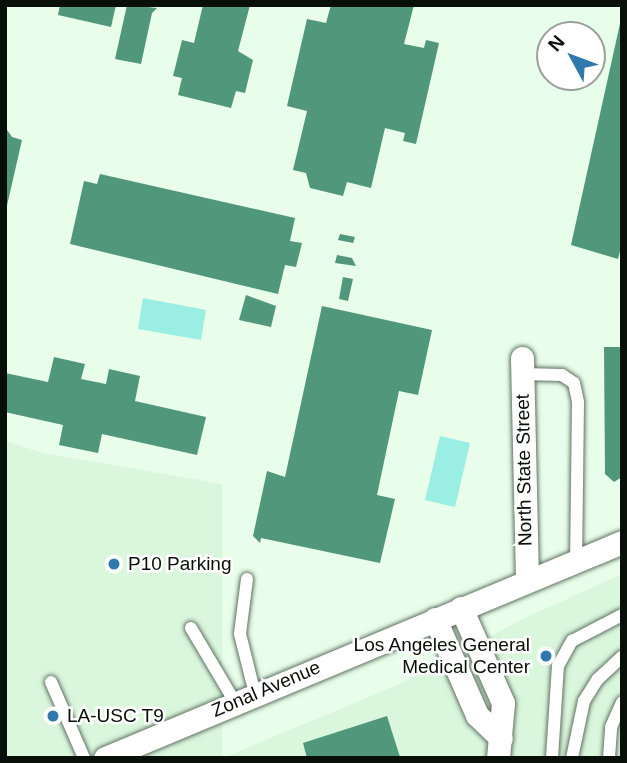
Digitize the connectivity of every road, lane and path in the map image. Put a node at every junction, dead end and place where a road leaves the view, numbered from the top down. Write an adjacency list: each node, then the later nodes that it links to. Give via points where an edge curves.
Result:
1 (522, 366): 3 (lane, via 562,375 574,383); 5 (street, North State Street)
2 (622, 542): 3 (street, Zonal Avenue)
3 (576, 561): 5 (street, Zonal Avenue)
4 (247, 579): 12 (lane, via 240,634)
5 (527, 581): 6 (street, Zonal Avenue)
6 (461, 608): 8 (street, Zonal Avenue); 14 (street, via 503,703)
7 (622, 615): 17 (lane, via 572,641 558,666)
8 (435, 619): 12 (street, Zonal Avenue); 14 (street, via 477,715)
9 (191, 628): 12 (lane)
10 (622, 657): 18 (lane, via 598,679 584,701)
11 (51, 682): 15 (lane)
12 (245, 698): 16 (street, Zonal Avenue)
13 (622, 702): 19 (lane, via 611,727)
14 (500, 748)
15 (84, 758)
16 (105, 758)
17 (552, 758)
18 (572, 758)
19 (609, 758)

